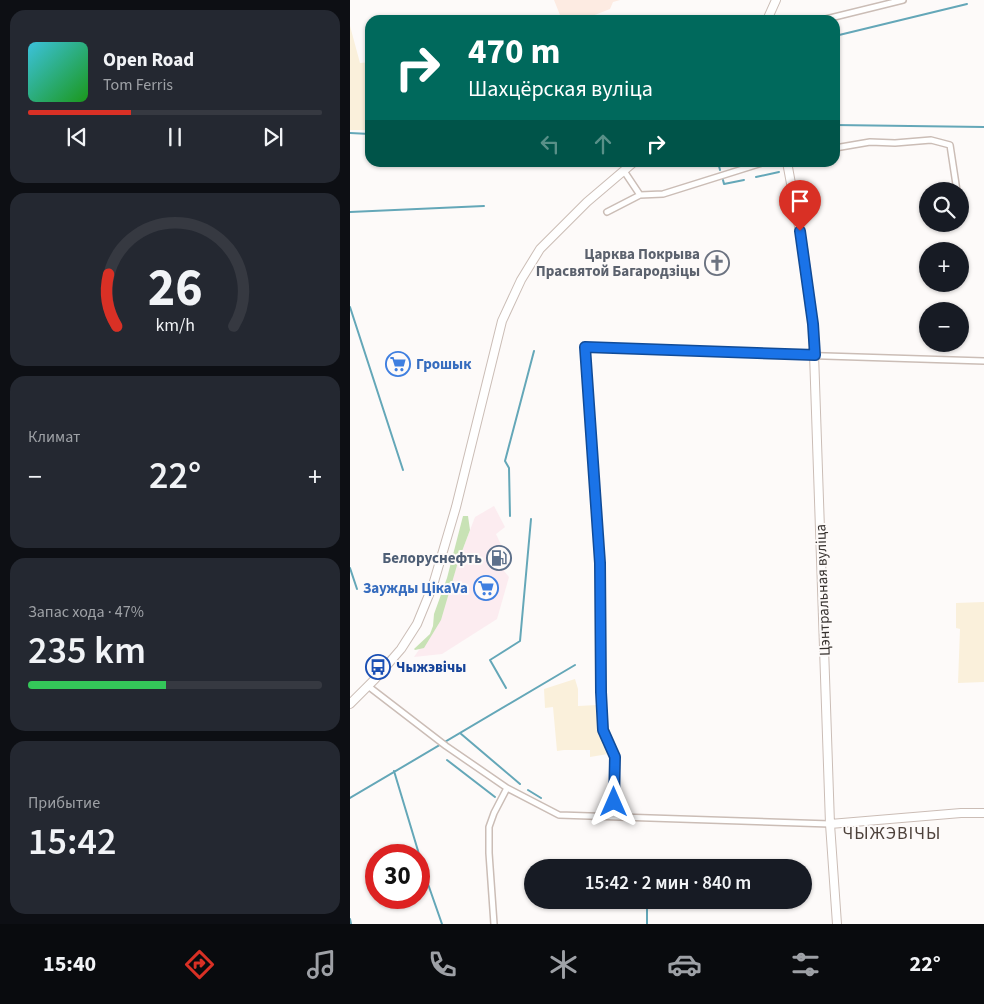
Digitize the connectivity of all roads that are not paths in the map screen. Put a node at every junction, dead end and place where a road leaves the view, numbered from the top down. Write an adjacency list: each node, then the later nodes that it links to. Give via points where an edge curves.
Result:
1 (776, 0): 3 (street)
2 (903, 0): 4 (street)
3 (769, 15)
4 (840, 16)
5 (840, 147): 10 (street, via 870,142 931,140 950,145)
6 (628, 167): 9 (street)
7 (749, 167): 11 (street, via 663,194)
8 (787, 167): 13 (street, Цэнтральная вуліца, via 803,248)
9 (624, 171): 11 (street); 15 (street, via 540,249 521,280 502,321 456,508 433,585 417,624 401,649)
10 (956, 182)
11 (640, 195): 12 (street)
12 (607, 212)
13 (815, 355): 14 (street); 19 (street, via 585,347 600,563 603,730 615,757); 20 (street, Цэнтральная вуліца)
14 (984, 361)
15 (368, 686): 16 (street); 17 (street)
16 (350, 704)
17 (507, 788): 19 (street, via 559,816); 21 (street, via 489,827)
18 (984, 813): 20 (street)
19 (614, 817): 20 (street)
20 (830, 824): 22 (street, Цэнтральная вуліца)
21 (494, 924)
22 (837, 924)

